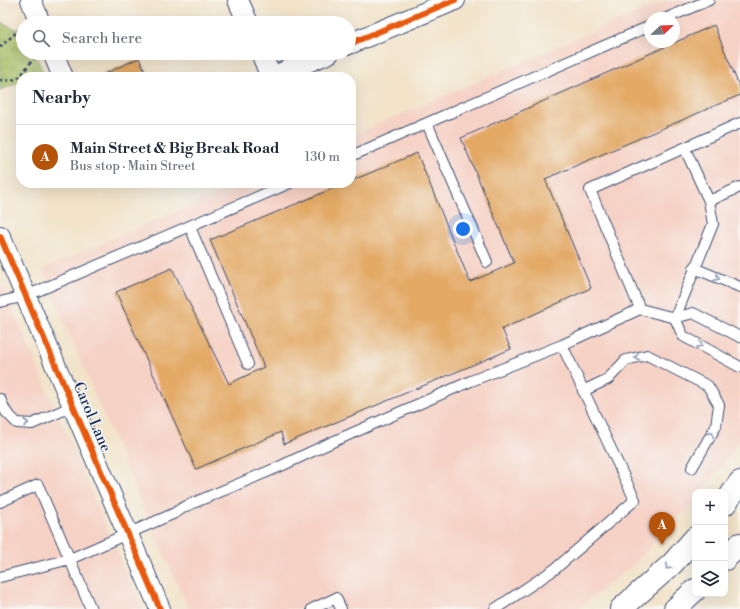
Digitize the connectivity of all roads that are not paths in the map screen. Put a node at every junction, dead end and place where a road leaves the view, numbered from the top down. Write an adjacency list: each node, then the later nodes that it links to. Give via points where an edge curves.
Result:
1 (31, 0): 6 (street)
2 (238, 0): 7 (street)
3 (455, 0): 9 (street)
4 (709, 0): 5 (lane)
5 (680, 13)
6 (37, 16)
7 (245, 16)
8 (644, 29): 16 (lane)
9 (356, 41)
10 (49, 60): 13 (street)
11 (264, 60): 14 (street)
12 (312, 60): 15 (street)
13 (59, 72)
14 (269, 72)
15 (283, 72)
16 (427, 123): 19 (lane); 25 (lane)
17 (740, 123): 18 (lane)
18 (685, 149): 22 (lane); 31 (lane, via 590,190)
19 (356, 154)
20 (740, 187): 22 (lane)
21 (279, 188): 23 (lane)
22 (709, 201): 27 (lane, via 713,224)
23 (190, 227): 29 (lane); 35 (lane)
24 (0, 236): 26 (street, Carol Lane)
25 (487, 262)
26 (6, 267): 29 (street, Carol Lane)
27 (694, 268): 28 (lane, one-way to 28); 32 (lane)
28 (740, 288)
29 (26, 296): 30 (lane); 39 (street, Carol Lane)
30 (0, 302)
31 (640, 309): 32 (lane); 34 (lane)
32 (675, 318): 33 (lane, via 694,313); 36 (lane, one-way to 36, via 683,336)
33 (740, 337)
34 (562, 345): 37 (lane); 44 (lane, via 471,381)
35 (248, 364)
36 (740, 367)
37 (583, 391): 40 (lane, one-way to 37, via 716,426 718,406 708,386 647,355 626,360 608,379); 55 (lane, via 635,500 555,569)
38 (0, 399): 39 (lane, one-way to 39, via 6,412 17,423 32,424)
39 (73, 406): 44 (street, Carol Lane)
40 (692, 468)
41 (740, 482): 42 (main road)
42 (728, 500)
43 (0, 502): 48 (lane, via 38,485)
44 (127, 534): 48 (lane); 52 (street, Carol Lane)
45 (692, 541): 56 (main road, one-way to 56, via 672,564)
46 (740, 544): 47 (main road)
47 (728, 556)
48 (70, 559): 49 (lane); 51 (lane)
49 (0, 577)
50 (692, 593): 57 (main road)
51 (91, 609)
52 (160, 609)
53 (312, 609): 54 (lane, via 336,598)
54 (341, 609)
55 (495, 609)
56 (622, 609)
57 (675, 609)

